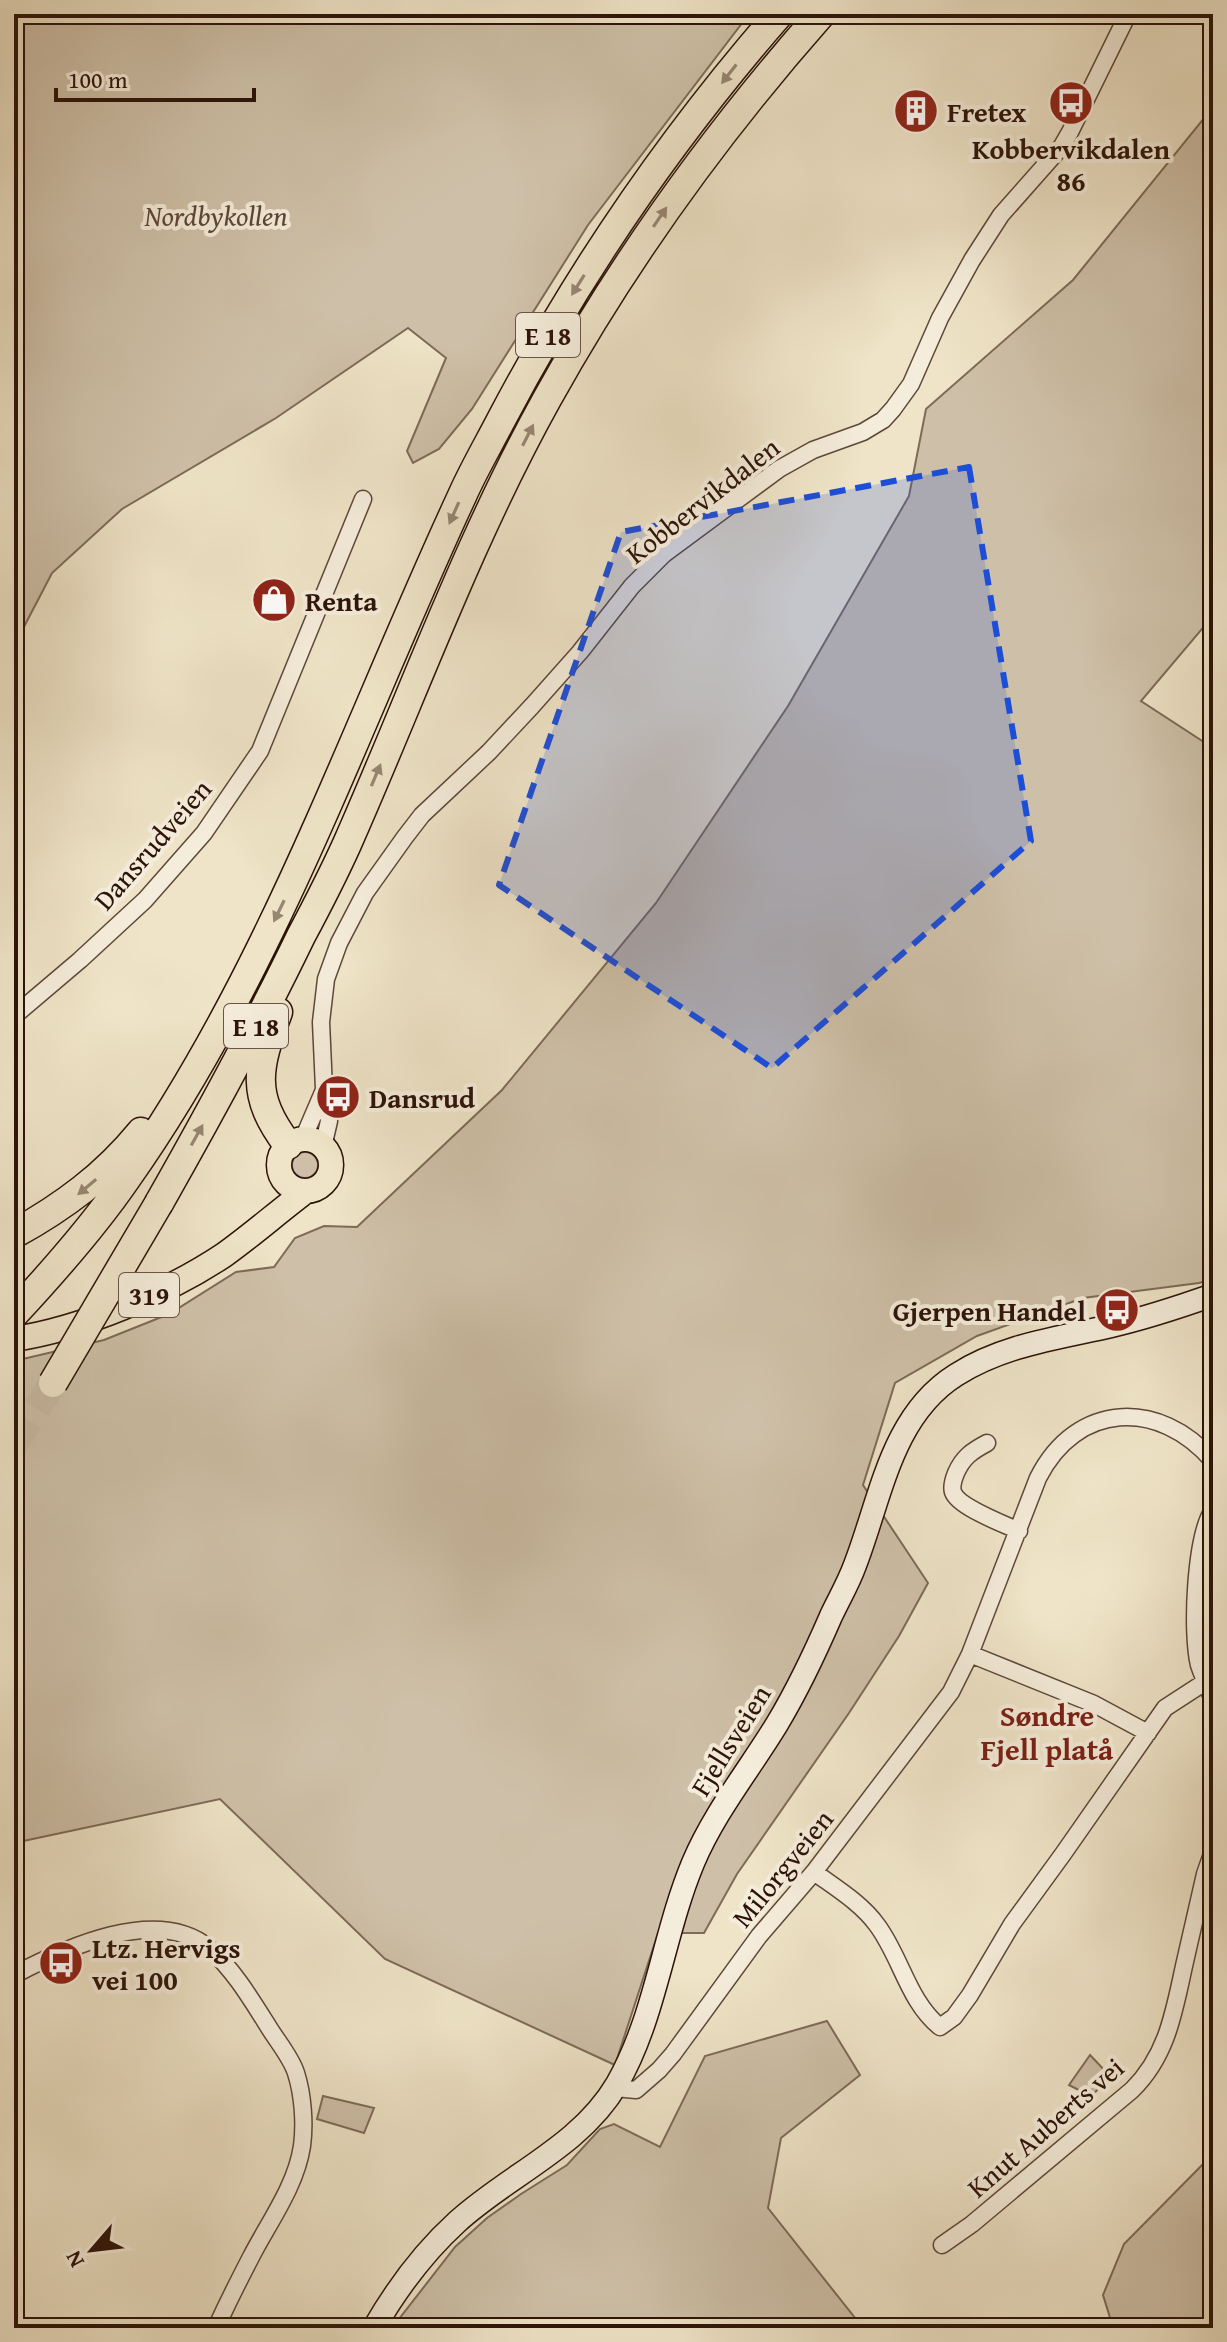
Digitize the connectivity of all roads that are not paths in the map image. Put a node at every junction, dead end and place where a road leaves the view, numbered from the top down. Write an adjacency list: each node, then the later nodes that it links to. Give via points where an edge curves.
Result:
1 (779, 14): 6 (highway, E 18, one-way to 6, via 640,190 518,388 463,493 313,840)
2 (821, 14): 5 (highway, E 18, one-way to 2, via 492,506 585,332 666,208 759,85)
3 (1128, 14): 8 (street, Kobbervikdalen, via 1062,146 1001,215 972,260 911,384 893,409 863,432 779,469 664,554 522,717 405,837 365,893 326,979 321,1022 329,1121)
4 (363, 499): 7 (street, Dansrudveien, via 260,751 204,833 145,900)
5 (346, 846): 8 (highway, E 18, via 263,1061 261,1092 269,1118); 16 (highway, E 18, one-way to 5, bridge, via 263,1013)
6 (238, 994): 12 (highway, E 18, one-way to 12, via 126,1150 74,1198); 14 (highway, E 18, via 125,1181)
7 (14, 1016)
8 (305, 1144): 9 (main road, 319, via 282,1152); 10 (main road, 319, via 330,1161 329,1175)
9 (283, 1178): 10 (main road, via 292,1188); 11 (main road, 319)
10 (306, 1191): 11 (main road, 319)
11 (267, 1219): 15 (main road, 319, via 222,1256 160,1290 81,1321)
12 (14, 1234)
13 (1213, 1295): 28 (main road, Fjellsveien, via 983,1360 934,1392 911,1421 816,1651 693,1863 638,2042)
14 (14, 1314)
15 (14, 1339)
16 (53, 1383)
17 (987, 1443): 20 (street, via 961,1460 953,1492 987,1517)
18 (1213, 1461): 20 (street, Milorgveien, via 1188,1436 1162,1423 1123,1417 1092,1425 1060,1445 1045,1465)
19 (1213, 1510): 22 (street, via 1199,1563 1197,1647)
20 (1019, 1531): 21 (street, Milorgveien)
21 (970, 1654): 24 (street, via 1094,1704); 26 (street, Milorgveien, via 951,1692)
22 (1205, 1682): 23 (street); 24 (street, via 1165,1708)
23 (1213, 1700)
24 (1148, 1733): 26 (street, via 1012,1924 970,1995 940,2027 929,2018 879,1927 862,1907)
25 (1213, 1851): 29 (street, Knut Auberts vei, via 1170,2031 1150,2070)
26 (814, 1872): 28 (street, Milorgveien, via 659,2070 636,2090)
27 (14, 1975): 30 (street, via 123,1932 172,1931 201,1942 218,1957 296,2072 301,2147 288,2190)
28 (615, 2088): 31 (main road, Fjellsveien, via 567,2140 457,2222 406,2280)
29 (942, 2245)
30 (216, 2328)
31 (374, 2328)

